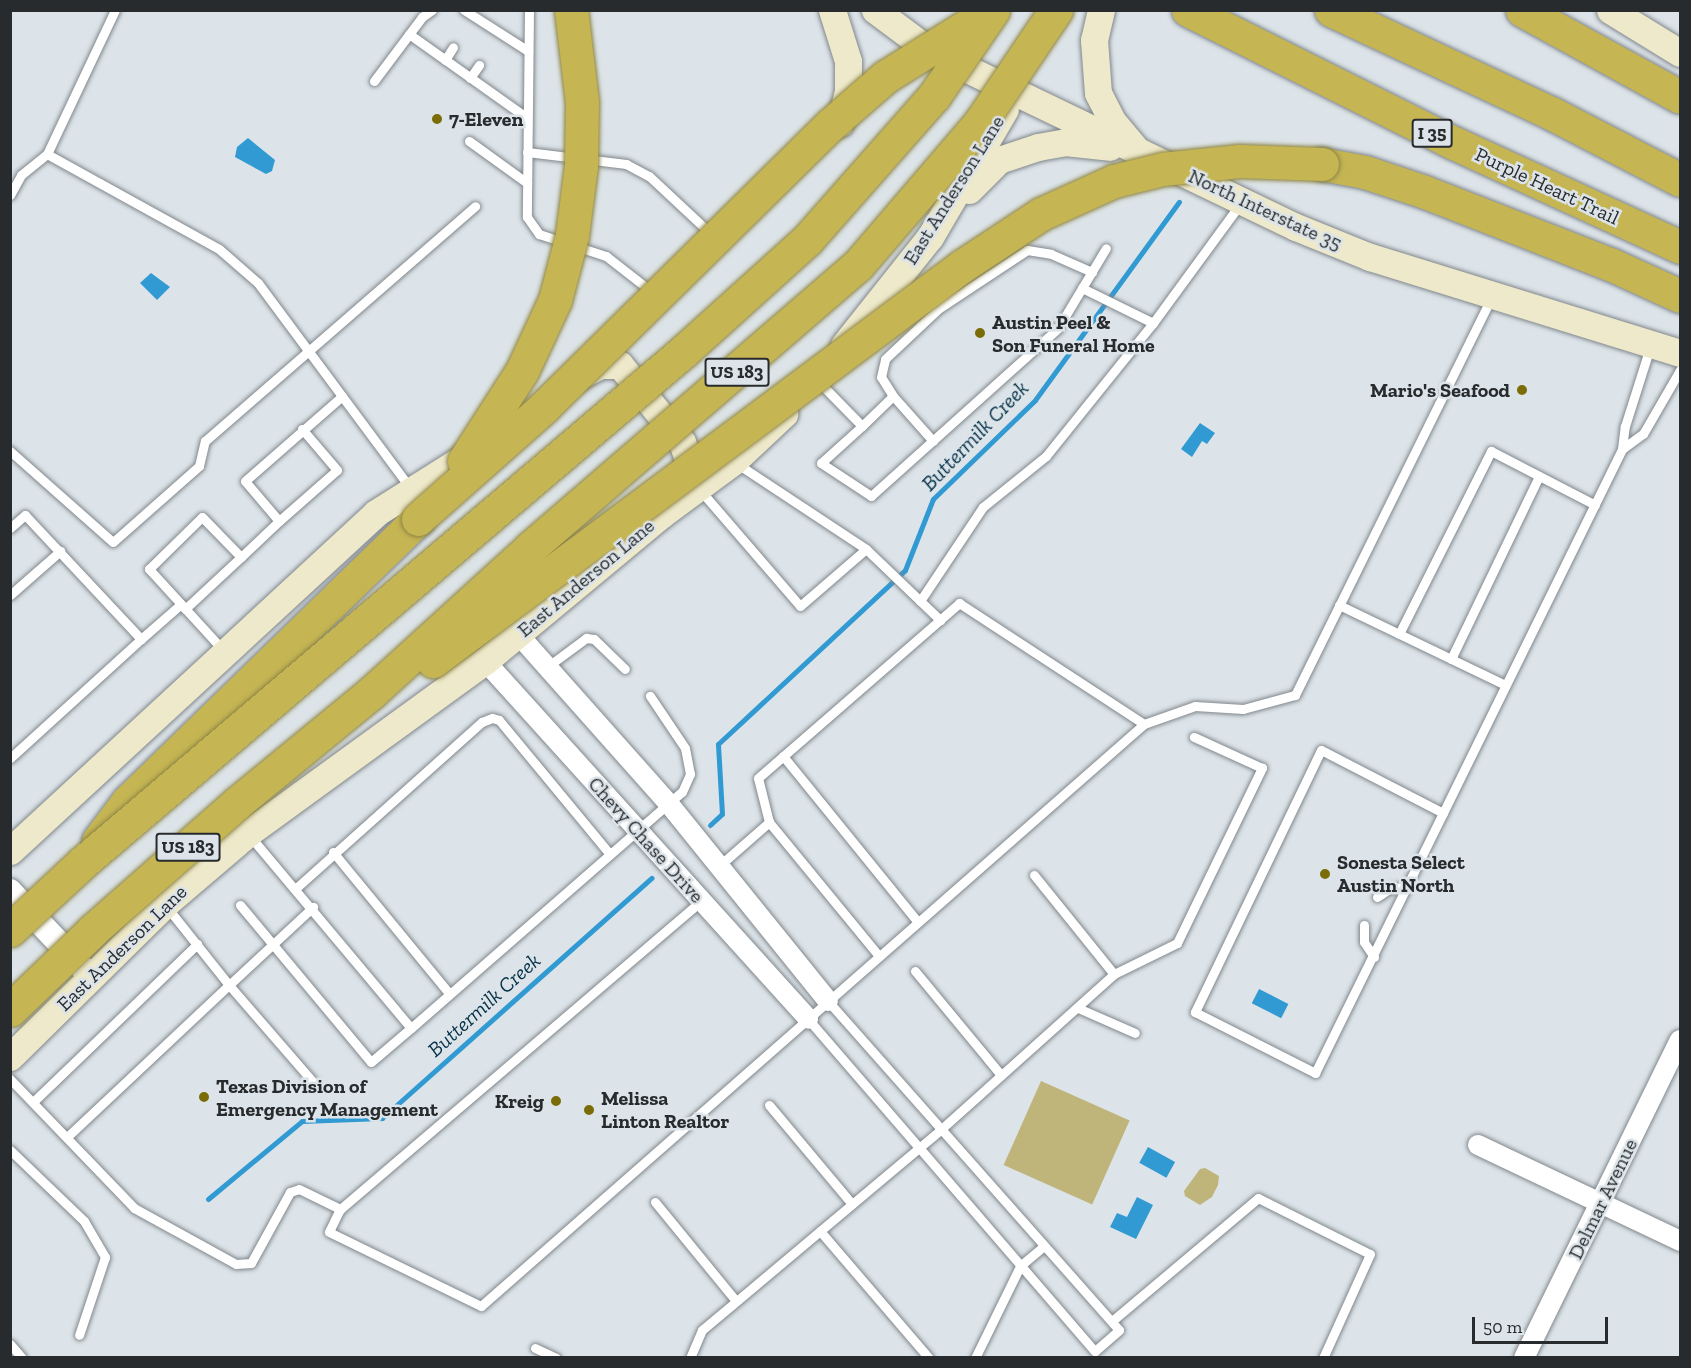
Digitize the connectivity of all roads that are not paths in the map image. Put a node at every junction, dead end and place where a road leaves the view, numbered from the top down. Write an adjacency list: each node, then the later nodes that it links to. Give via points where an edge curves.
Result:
1 (115, 10): 33 (lane)
2 (432, 10): 17 (lane)
3 (464, 10): 19 (lane, via 498,37)
4 (529, 10): 19 (lane)
5 (571, 10): 67 (highway, bridge, via 582,102 581,166 572,235 555,300 522,371 478,444)
6 (832, 10): 29 (main road, via 848,71 844,109)
7 (875, 10): 20 (main road, North Interstate 35)
8 (962, 10): 20 (main road)
9 (993, 10): 67 (highway, bridge, via 885,76 830,125 544,407); 103 (highway, US 183, bridge, via 934,96 807,240 684,351)
10 (1056, 10): 89 (highway, US 183, bridge, via 979,124 858,265 530,548)
11 (1064, 10): 26 (main road, East Anderson Lane)
12 (1101, 10): 32 (main road, via 1094,40 1098,93 1113,122)
13 (1188, 10): 42 (highway, Purple Heart Trail / I 35, via 1454,143)
14 (1331, 10): 36 (highway, via 1551,113)
15 (1522, 10): 27 (highway)
16 (1610, 10): 21 (main road)
17 (409, 34): 22 (lane); 25 (lane)
18 (453, 47): 22 (lane)
19 (528, 51): 28 (lane)
20 (930, 51): 26 (main road, North Interstate 35); 29 (main road)
21 (1680, 53)
22 (445, 60): 24 (lane)
23 (479, 65): 24 (lane)
24 (470, 78): 28 (lane)
25 (374, 81)
26 (1015, 94): 32 (main road, North Interstate 35); 41 (main road, East Anderson Lane)
27 (1680, 97)
28 (527, 118): 31 (lane)
29 (834, 138): 43 (main road)
30 (469, 141): 37 (lane)
31 (527, 152): 37 (lane); 43 (lane, via 626,165 649,176)
32 (1139, 152): 39 (main road, North Interstate 35); 41 (main road, via 1065,142 999,160)
33 (47, 154): 35 (lane); 52 (lane, via 219,249 258,283)
34 (10, 170): 35 (lane)
35 (21, 175): 38 (lane)
36 (1680, 180)
37 (527, 183): 49 (lane, via 527,217 539,234 606,256 632,273)
38 (10, 195)
39 (1244, 200): 47 (main road, North Interstate 35, via 1296,227 1370,257); 50 (lane)
40 (475, 206): 52 (lane)
41 (930, 237): 55 (main road, East Anderson Lane)
42 (1680, 247)
43 (726, 248): 49 (main road)
44 (1106, 248): 45 (lane)
45 (1092, 272): 46 (lane); 58 (lane, via 1051,254 1027,250 997,267 938,309 885,359 881,377)
46 (1082, 288): 50 (lane); 61 (lane, via 1058,328)
47 (1492, 295): 51 (main road, North Interstate 35); 77 (lane)
48 (1680, 296): 89 (highway, bridge, via 1610,264 1365,172 1322,164 1249,161 1162,169 1097,187 1041,214 962,266 434,660)
49 (665, 304): 56 (main road, via 626,340)
50 (1153, 323): 76 (lane, via 1046,456 983,507)
51 (1650, 347): 53 (main road, North Interstate 35); 62 (lane)
52 (309, 351): 57 (lane); 63 (lane, via 205,441 199,466 112,542)
53 (1680, 353)
54 (1680, 370): 62 (lane, via 1643,434)
55 (817, 380): 59 (lane); 64 (main road, East Anderson Lane)
56 (566, 382): 67 (main road); 69 (main road, via 601,365 620,365 682,442 689,462 682,485)
57 (342, 396): 60 (lane); 67 (lane)
58 (893, 396): 59 (lane); 61 (lane)
59 (862, 426): 61 (lane, via 822,464 871,496)
60 (302, 429): 70 (lane, via 245,481); 70 (lane, via 337,470)
61 (933, 441)
62 (1622, 448): 68 (lane)
63 (10, 451)
64 (734, 461): 66 (main road, East Anderson Lane); 72 (lane)
65 (1539, 476): 68 (lane); 81 (lane, via 1491,452); 84 (lane)
66 (698, 488): 69 (main road, East Anderson Lane); 72 (lane, via 800,606)
67 (415, 505): 83 (main road, via 376,513); 103 (highway, bridge, via 128,801)
68 (1595, 505): 88 (lane)
69 (661, 516): 80 (main road, East Anderson Lane)
70 (279, 521): 74 (lane)
71 (10, 528): 73 (lane, via 25,515)
72 (866, 549): 76 (lane)
73 (60, 551): 75 (lane); 82 (lane)
74 (241, 558): 78 (lane); 78 (lane, via 202,518 149,569)
75 (10, 595)
76 (920, 601): 79 (lane)
77 (1339, 605): 81 (lane); 91 (lane, via 1295,695 1243,709 1195,706)
78 (183, 607): 82 (lane); 83 (lane)
79 (940, 620): 91 (lane, via 959,603); 93 (lane)
80 (518, 634): 85 (main road, East Anderson Lane); 86 (street, Chevy Chase Drive)
81 (1399, 634): 84 (lane)
82 (141, 639): 94 (lane)
83 (225, 652): 100 (main road)
84 (1451, 659): 88 (lane)
85 (485, 661): 98 (street, Chevy Chase Drive); 99 (main road, East Anderson Lane)
86 (547, 667): 87 (lane, via 586,638 594,639); 95 (street, Chevy Chase Drive)
87 (625, 669)
88 (1505, 685): 96 (lane)
89 (372, 692): 128 (highway, US 183, bridge, via 219,819 93,930)
90 (650, 696): 95 (lane, via 685,748 690,774 682,792)
91 (1144, 724): 114 (lane)
92 (1194, 737): 122 (lane, via 1262,768 1177,943)
93 (783, 756): 97 (lane, via 758,778); 114 (lane)
94 (10, 758)
95 (669, 804): 98 (lane); 104 (street, Chevy Chase Drive)
96 (1443, 813): 106 (lane); 120 (lane, via 1321,750 1195,1012 1315,1073)
97 (769, 822): 104 (lane); 119 (lane)
98 (637, 829): 102 (lane); 110 (street, Chevy Chase Drive)
99 (248, 833): 107 (lane); 111 (main road, East Anderson Lane)
100 (10, 851)
101 (333, 852): 102 (lane, via 482,722 492,718 499,720); 107 (lane); 125 (lane)
102 (609, 854): 125 (lane)
103 (82, 864): 116 (highway, US 183, bridge)
104 (718, 866): 126 (street, Chevy Chase Drive)
105 (1034, 874): 122 (lane)
106 (1408, 886): 109 (lane, via 1389,889); 120 (lane)
107 (295, 889): 113 (lane)
108 (10, 891): 123 (street)
109 (1377, 897)
110 (701, 902): 129 (street, Chevy Chase Drive); 147 (lane)
111 (165, 904): 117 (lane); 123 (main road, East Anderson Lane)
112 (240, 905): 118 (lane)
113 (312, 907): 118 (lane); 130 (lane)
114 (918, 922): 119 (lane)
115 (1364, 925): 120 (lane, via 1364,942)
116 (10, 930)
117 (197, 944): 124 (lane); 137 (lane)
118 (272, 945): 124 (lane); 130 (lane, via 371,1062)
119 (879, 956): 126 (lane)
120 (1374, 957)
121 (915, 971): 134 (lane)
122 (1114, 974): 127 (lane)
123 (91, 977): 133 (main road, East Anderson Lane)
124 (229, 985): 136 (lane); 140 (lane)
125 (449, 993): 130 (lane)
126 (828, 1001): 129 (lane); 139 (lane)
127 (1077, 1008): 131 (lane); 134 (lane)
128 (10, 1010)
129 (808, 1018): 142 (lane); 147 (lane, via 481,1305 329,1232)
130 (411, 1028)
131 (1135, 1033)
132 (1680, 1040): 145 (street, Delmar Avenue)
133 (10, 1057)
134 (1001, 1075): 139 (lane)
135 (10, 1079): 137 (lane)
136 (313, 1082)
137 (33, 1102): 140 (lane)
138 (769, 1105): 146 (lane)
139 (939, 1131): 142 (lane); 150 (lane)
140 (67, 1137): 147 (lane, via 134,1208 236,1264 251,1263 290,1192 299,1190)
141 (1478, 1145): 145 (street)
142 (917, 1149): 146 (lane); 151 (lane)
143 (10, 1150): 154 (lane, via 84,1221 105,1257)
144 (656, 1202): 152 (lane)
145 (1601, 1203): 149 (street); 163 (street, Delmar Avenue)
146 (852, 1204): 148 (lane)
147 (340, 1209)
148 (820, 1231): 152 (lane); 160 (lane)
149 (1680, 1240)
150 (1044, 1246): 151 (lane); 153 (lane)
151 (1020, 1266): 153 (lane, via 1095,1351 1119,1330); 161 (lane)
152 (736, 1301): 159 (lane, via 702,1330)
153 (1112, 1321): 162 (lane, via 1258,1198 1370,1254)
154 (79, 1335)
155 (10, 1344): 157 (lane)
156 (535, 1348): 158 (lane)
157 (22, 1358)
158 (556, 1358)
159 (690, 1358)
160 (929, 1358)
161 (975, 1358)
162 (1323, 1358)
163 (1524, 1358)

